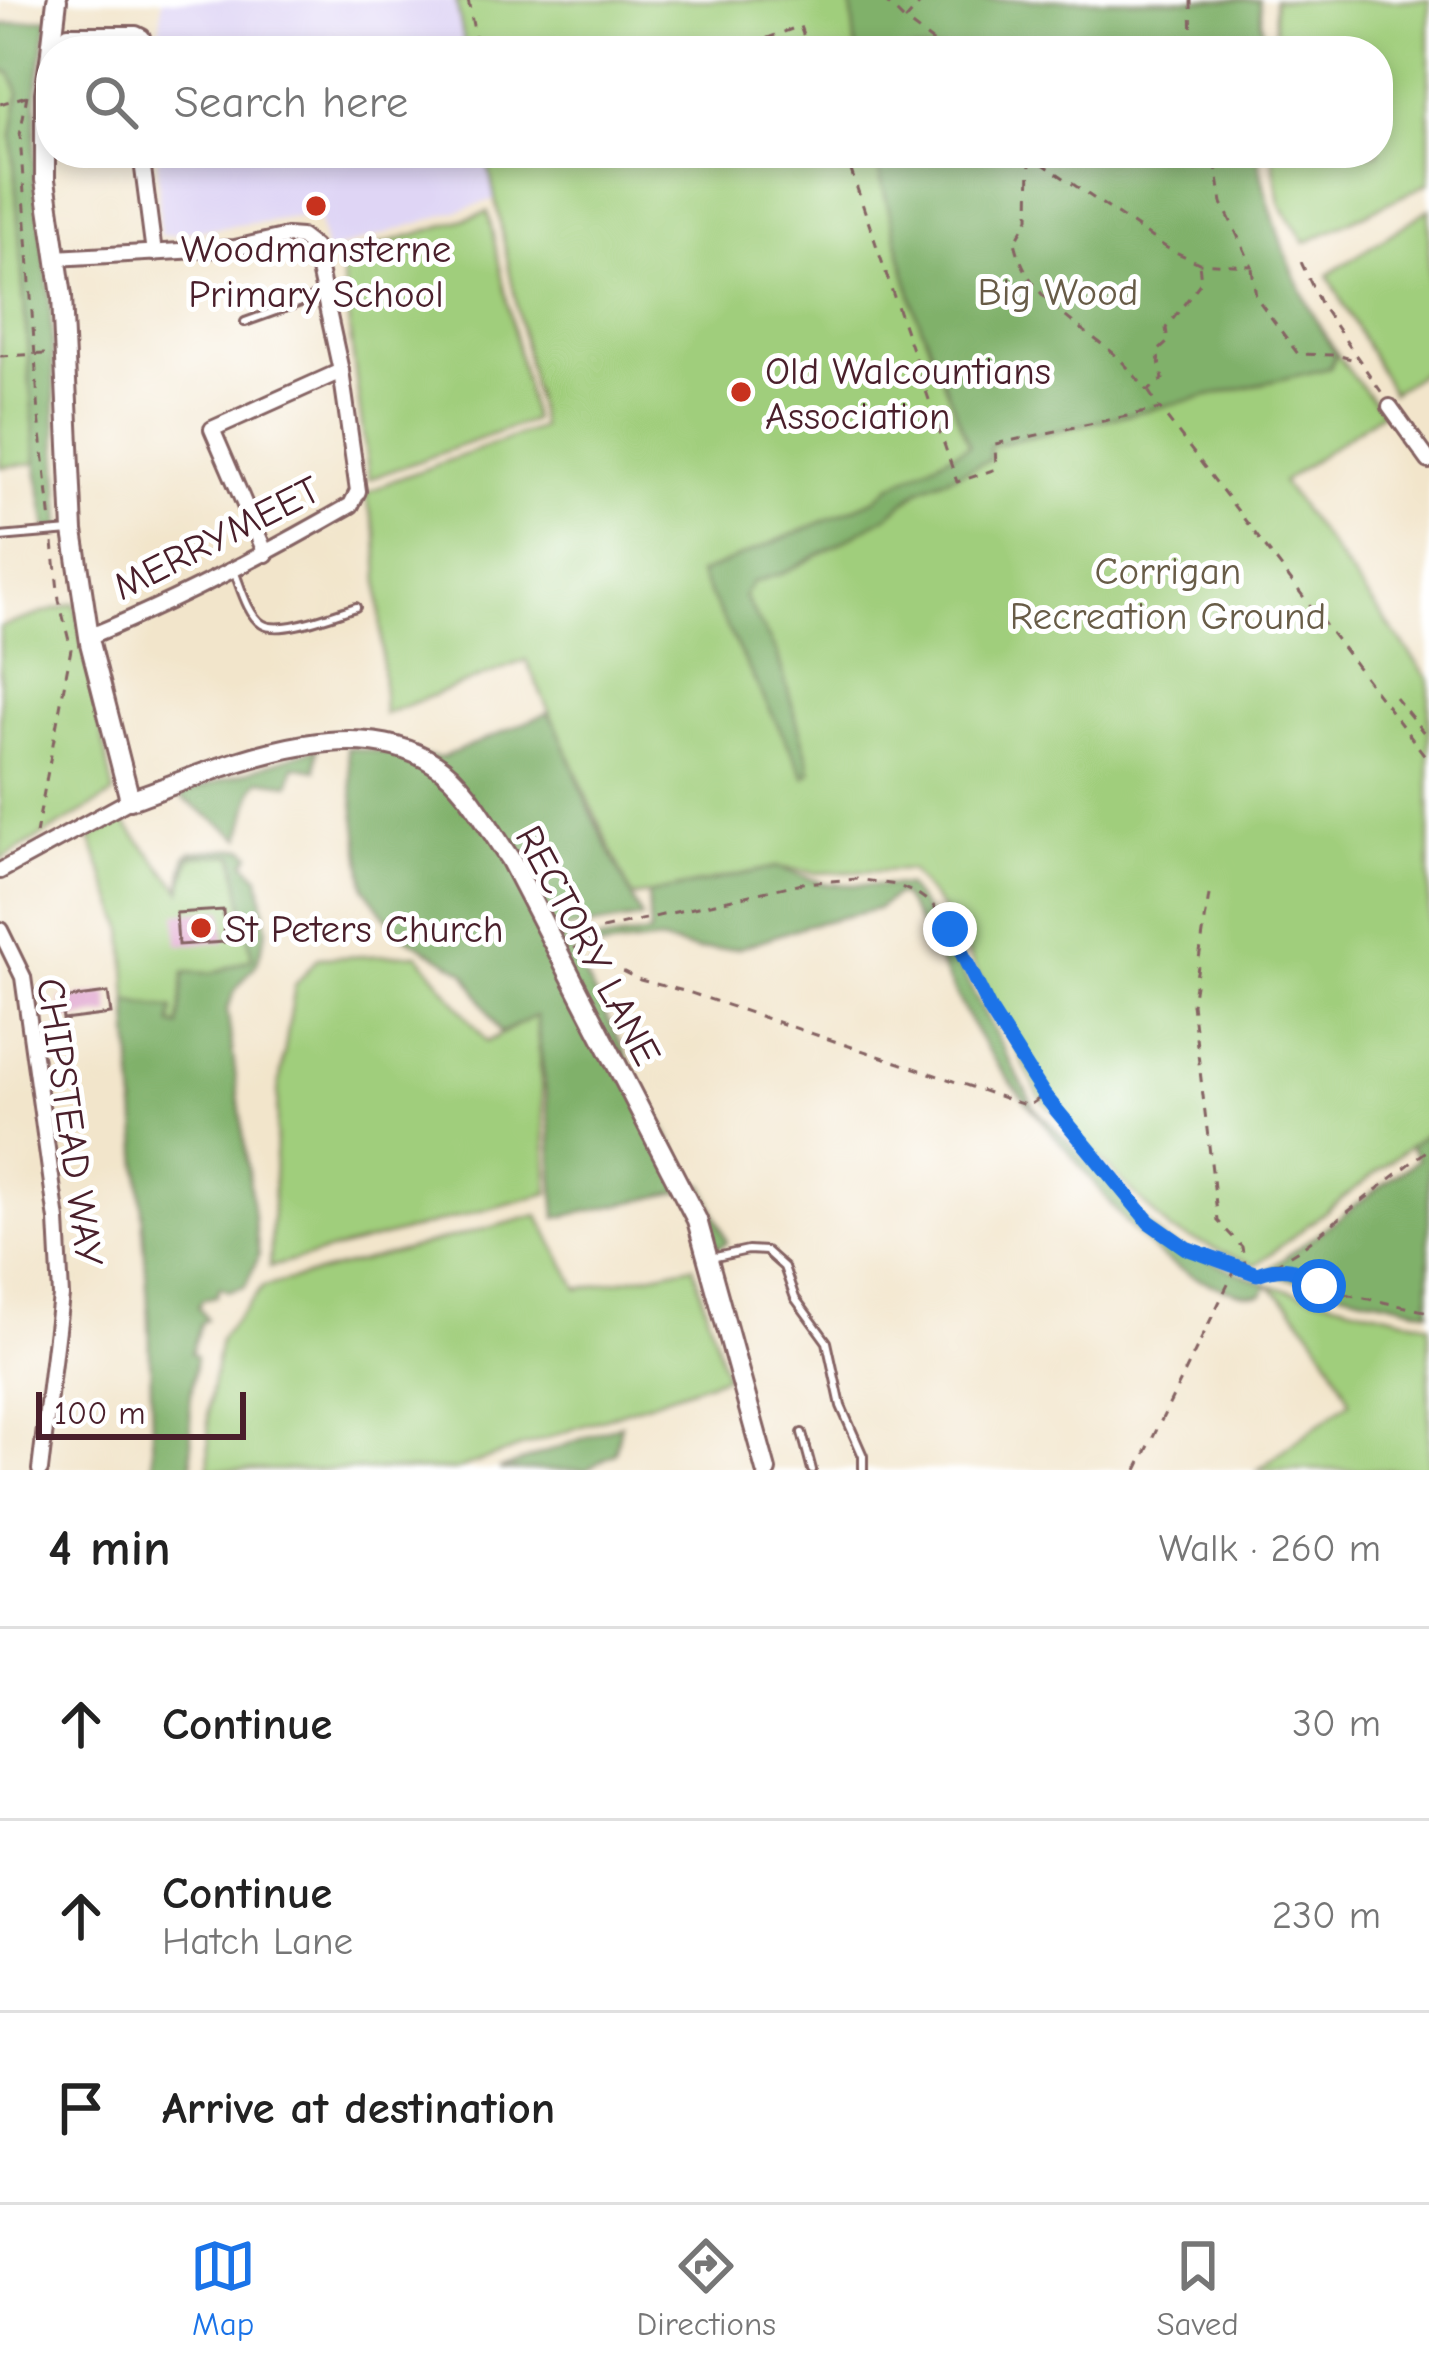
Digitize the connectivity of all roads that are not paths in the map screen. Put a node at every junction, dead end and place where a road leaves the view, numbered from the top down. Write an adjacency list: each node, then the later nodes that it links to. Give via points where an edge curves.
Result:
1 (57, 0): 3 (main road)
2 (68, 34): 4 (street)
3 (53, 36)
4 (140, 36)
5 (46, 168): 8 (main road)
6 (144, 168): 7 (street)
7 (154, 253): 8 (street, MERRYMEET); 9 (street, MERRYMEET, via 301,237 314,247)
8 (56, 258): 14 (main road)
9 (326, 293): 10 (lane); 11 (street, MERRYMEET)
10 (245, 322)
11 (341, 370): 16 (street, MERRYMEET, via 356,499); 16 (street, via 208,426)
12 (1390, 406): 13 (street)
13 (1429, 461)
14 (74, 531): 15 (lane); 19 (main road)
15 (0, 537)
16 (266, 554): 17 (street, MERRYMEET)
17 (233, 570): 18 (lane, via 253,614 271,627); 19 (street, MERRYMEET)
18 (356, 607)
19 (88, 637): 20 (main road)
20 (130, 800): 21 (street); 23 (main road, RECTORY LANE, via 316,742 371,742 439,766 559,939 697,1220)
21 (0, 871)
22 (0, 931): 25 (street, CHIPSTEAD WAY, via 23,977 57,1220 61,1296)
23 (707, 1259): 26 (main road, RECTORY LANE); 28 (lane, via 766,1251 784,1267 827,1342)
24 (802, 1433): 27 (lane)
25 (40, 1470)
26 (766, 1470)
27 (812, 1470)
28 (863, 1470)

